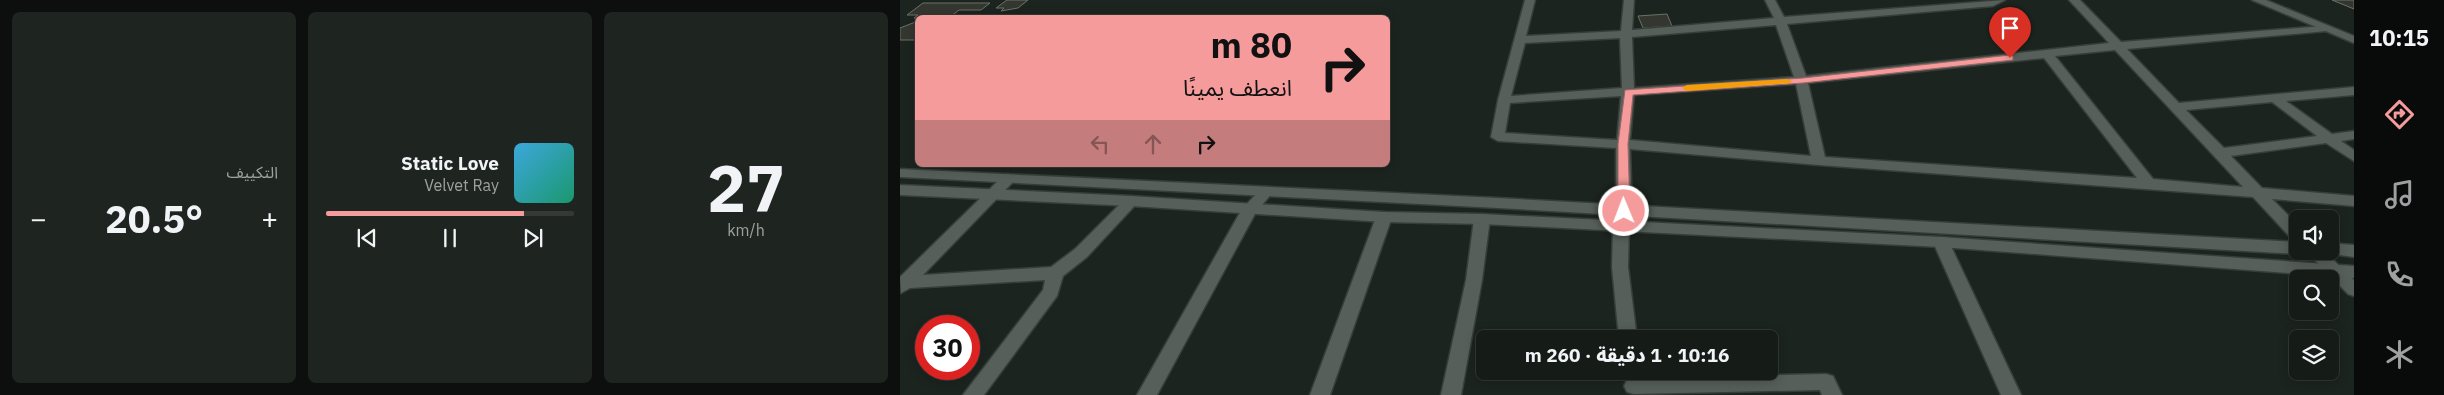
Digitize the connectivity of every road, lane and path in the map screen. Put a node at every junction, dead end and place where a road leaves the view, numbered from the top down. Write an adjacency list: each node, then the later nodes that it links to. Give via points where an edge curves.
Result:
1 (1530, 0): 10 (street)
2 (1629, 0): 9 (street)
3 (1770, 0): 7 (street)
4 (2000, 0): 7 (street)
5 (2074, 0): 12 (street)
6 (2257, 0): 8 (street)
7 (1782, 20): 9 (street); 14 (street)
8 (2323, 29): 11 (street); 12 (street)
9 (1626, 34): 10 (street); 16 (street)
10 (1520, 40): 18 (street)
11 (2354, 40)
12 (2118, 46): 13 (street); 19 (street)
13 (2047, 54): 14 (street); 28 (street)
14 (1803, 80): 16 (street); 25 (street)
15 (2354, 91): 17 (street)
16 (1628, 92): 18 (street); 22 (street)
17 (2274, 98): 19 (street); 21 (street)
18 (1504, 100): 22 (street, via 1498,137)
19 (2178, 107): 23 (street)
20 (2354, 135): 21 (street)
21 (2328, 138): 23 (street); 24 (street)
22 (1623, 144): 25 (street); 38 (street)
23 (2221, 153): 32 (street)
24 (2354, 158)
25 (1819, 161): 28 (street)
26 (900, 173): 27 (street)
27 (1008, 179): 30 (street); 31 (street)
28 (2149, 183): 32 (street)
29 (900, 190): 31 (street)
30 (1266, 192): 35 (street); 38 (street, via 1498,203)
31 (992, 194): 33 (street); 51 (street)
32 (2258, 194): 34 (street); 39 (street)
33 (1131, 200): 35 (street); 49 (street, via 1080,253)
34 (2354, 201)
35 (1250, 209): 36 (street); 56 (street)
36 (1384, 217): 37 (street); 57 (street)
37 (1482, 219): 38 (street); 58 (street, via 1474,280)
38 (1623, 219): 40 (street); 41 (street); 53 (street, via 1620,267)
39 (2289, 226)
40 (1941, 242): 45 (street); 60 (street)
41 (2289, 248)
42 (2339, 250): 43 (street)
43 (2354, 251)
44 (2324, 260): 46 (street)
45 (2322, 270)
46 (2335, 270)
47 (2339, 271): 48 (street)
48 (2354, 272)
49 (1055, 273): 51 (street); 55 (street, via 1051,292)
50 (2339, 274): 52 (street)
51 (901, 285)
52 (2354, 290)
53 (1627, 330)
54 (1633, 384): 59 (street, via 1826,382)
55 (973, 395)
56 (1147, 395)
57 (1320, 395)
58 (1451, 395)
59 (1832, 395)
60 (2011, 395)

